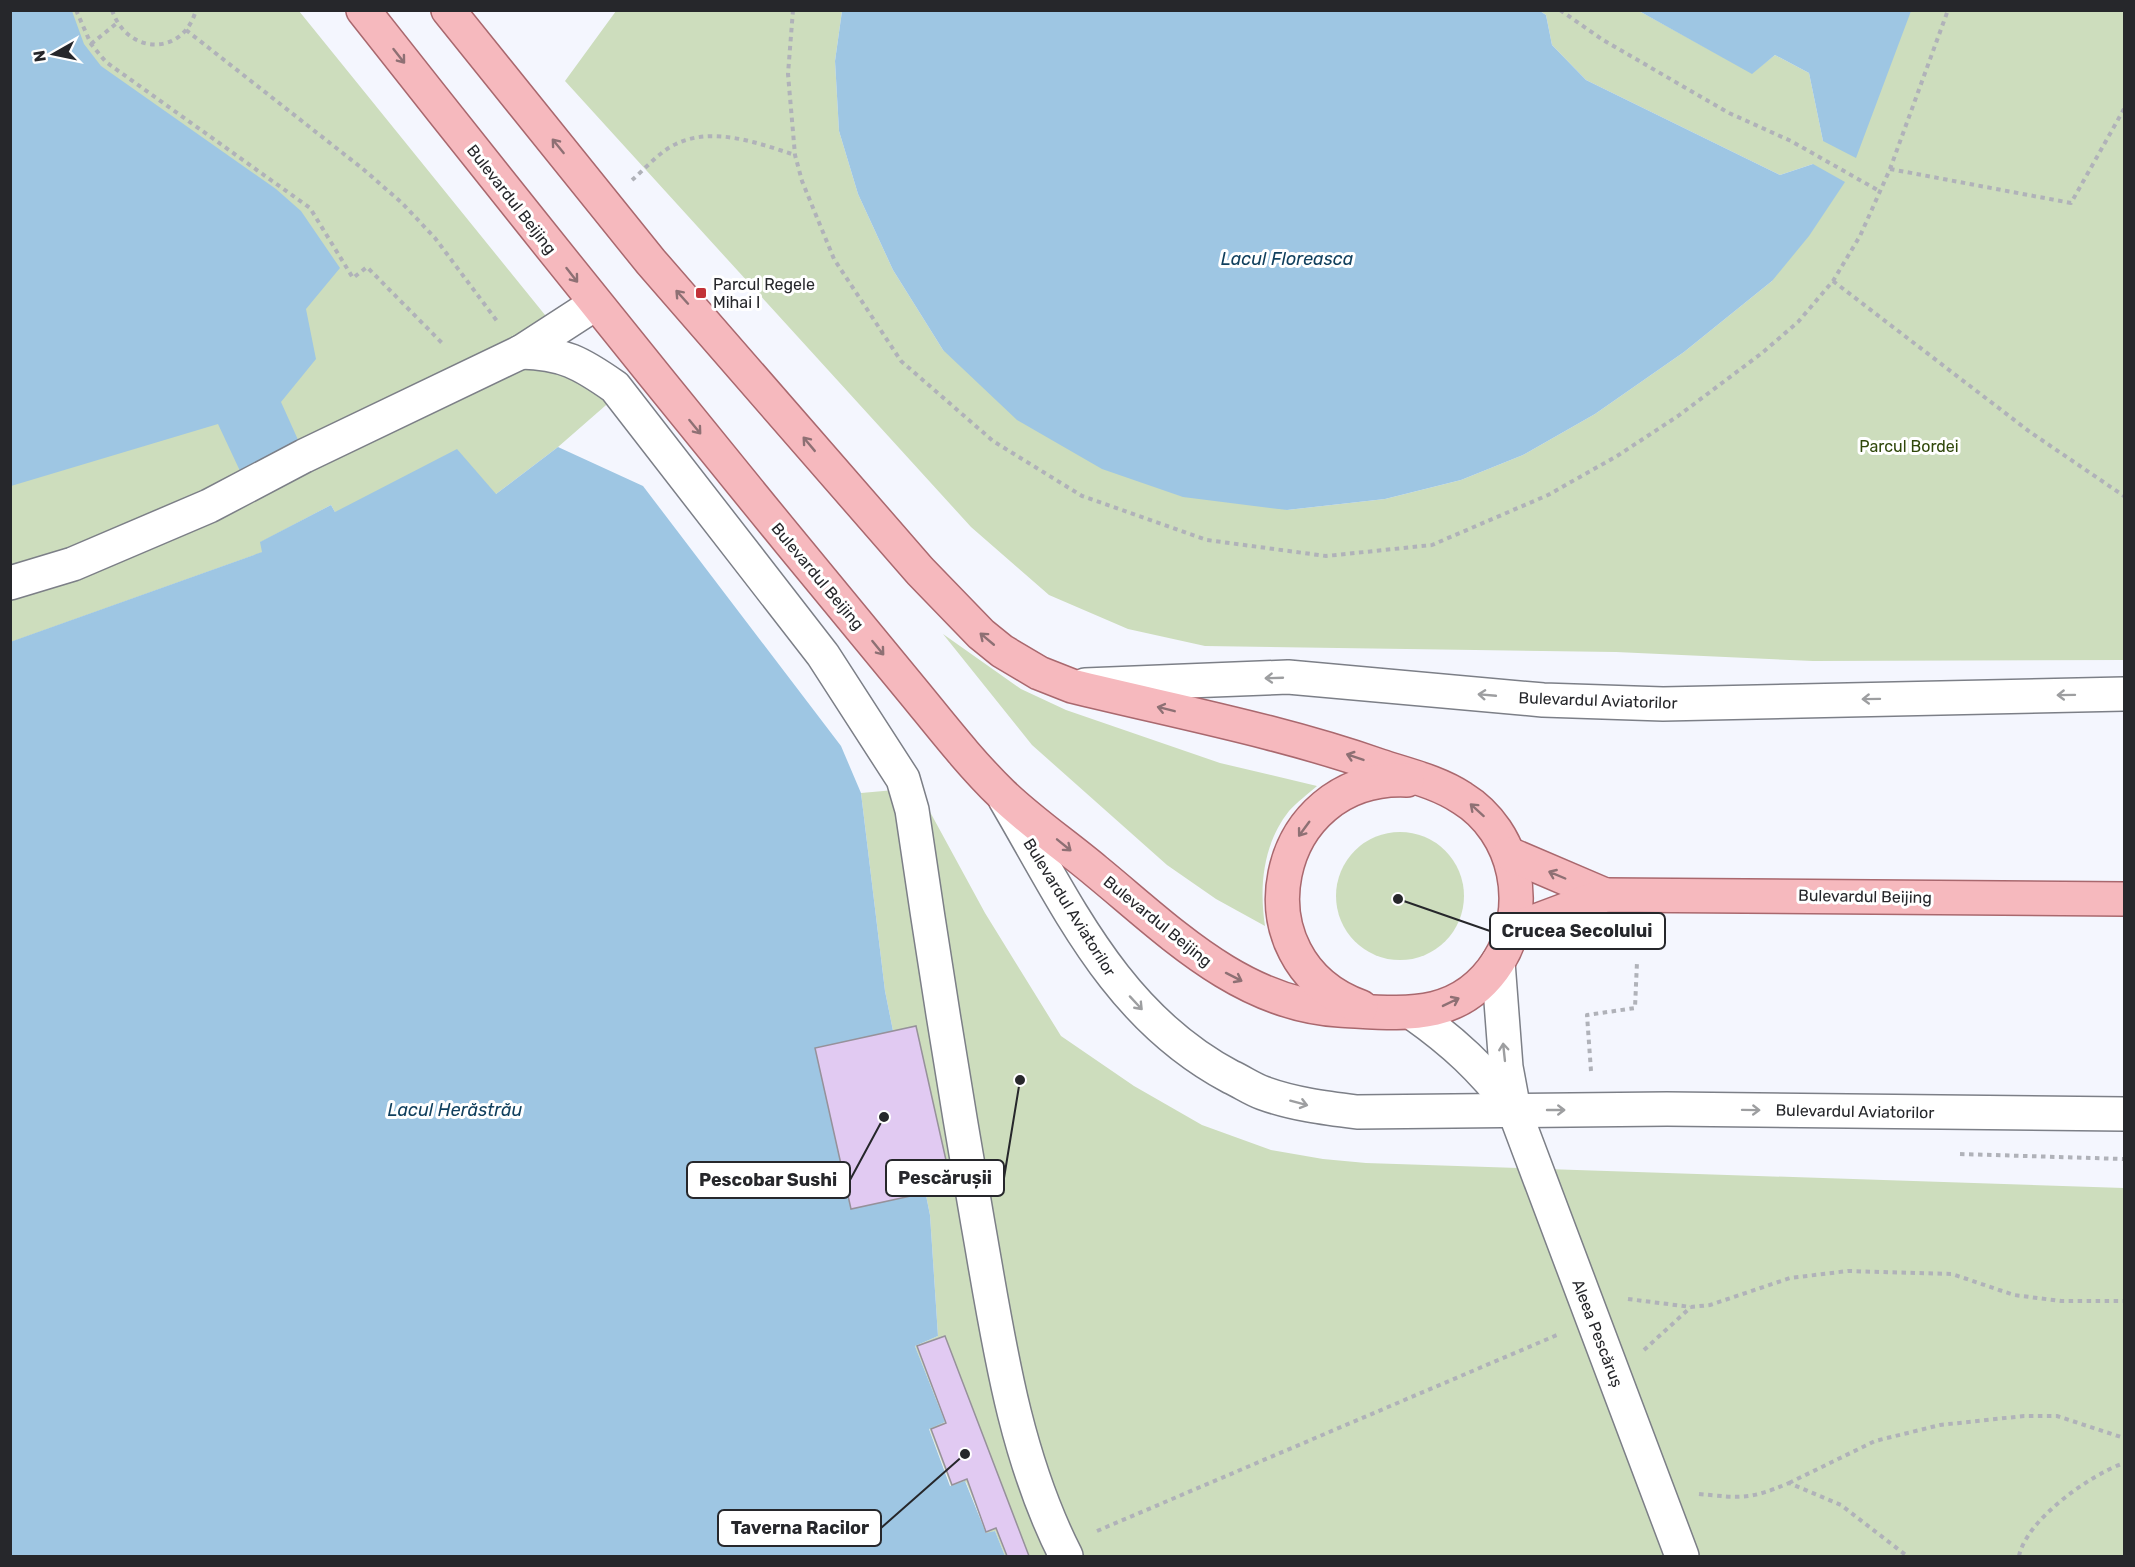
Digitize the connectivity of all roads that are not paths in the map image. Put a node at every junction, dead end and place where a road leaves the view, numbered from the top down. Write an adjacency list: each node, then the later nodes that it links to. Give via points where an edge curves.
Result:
1 (363, 10): 3 (main road, Bulevardul Beijing, one-way to 3)
2 (448, 10): 6 (main road, Bulevardul Beijing, one-way to 2, via 1019,663 981,634 847,489 651,262)
3 (596, 304): 4 (street); 9 (main road, Bulevardul Beijing, one-way to 9, via 931,714)
4 (521, 352): 5 (street, via 249,486 73,564); 19 (street, via 550,352 572,360 615,387 811,638 903,779 912,810 1007,1392 1038,1491)
5 (10, 583)
6 (1072, 686): 7 (street, Bulevardul Aviatorilor, one-way to 6, via 1663,704 1543,700 1288,677); 8 (main road, Bulevardul Beijing, one-way to 6, via 1340,752)
7 (2124, 694)
8 (1430, 783): 10 (main road, Bulevardul Beijing, one-way to 8, via 1491,823 1470,804); 15 (main road, Bulevardul Beijing, one-way to 15, via 1384,780 1340,795 1305,826 1286,868 1283,915 1299,958 1331,993)
9 (1002, 795): 15 (main road, Bulevardul Beijing, one-way to 15, via 1194,953 1230,976 1271,995 1323,1009); 17 (street, Bulevardul Aviatorilor, one-way to 17, via 1108,972 1164,1032 1212,1066 1263,1093 1313,1107 1357,1112)
10 (1509, 854): 11 (main road, Bulevardul Beijing, one-way to 10); 13 (main road, Bulevardul Beijing, via 1516,882)
11 (1605, 895): 12 (main road, Bulevardul Beijing); 13 (main road, Bulevardul Beijing)
12 (2124, 899)
13 (1512, 930): 14 (main road, Bulevardul Beijing)
14 (1498, 962): 16 (main road, Bulevardul Beijing, one-way to 14, via 1456,1000 1479,984); 17 (street, one-way to 14, via 1506,1067)
15 (1373, 1012): 16 (main road, Bulevardul Beijing)
16 (1414, 1014): 17 (street, via 1458,1046)
17 (1514, 1110): 18 (street, Bulevardul Aviatorilor, one-way to 18); 20 (street, Aleea Pescăruș)
18 (2124, 1114)
19 (1063, 1552)
20 (1682, 1557)

